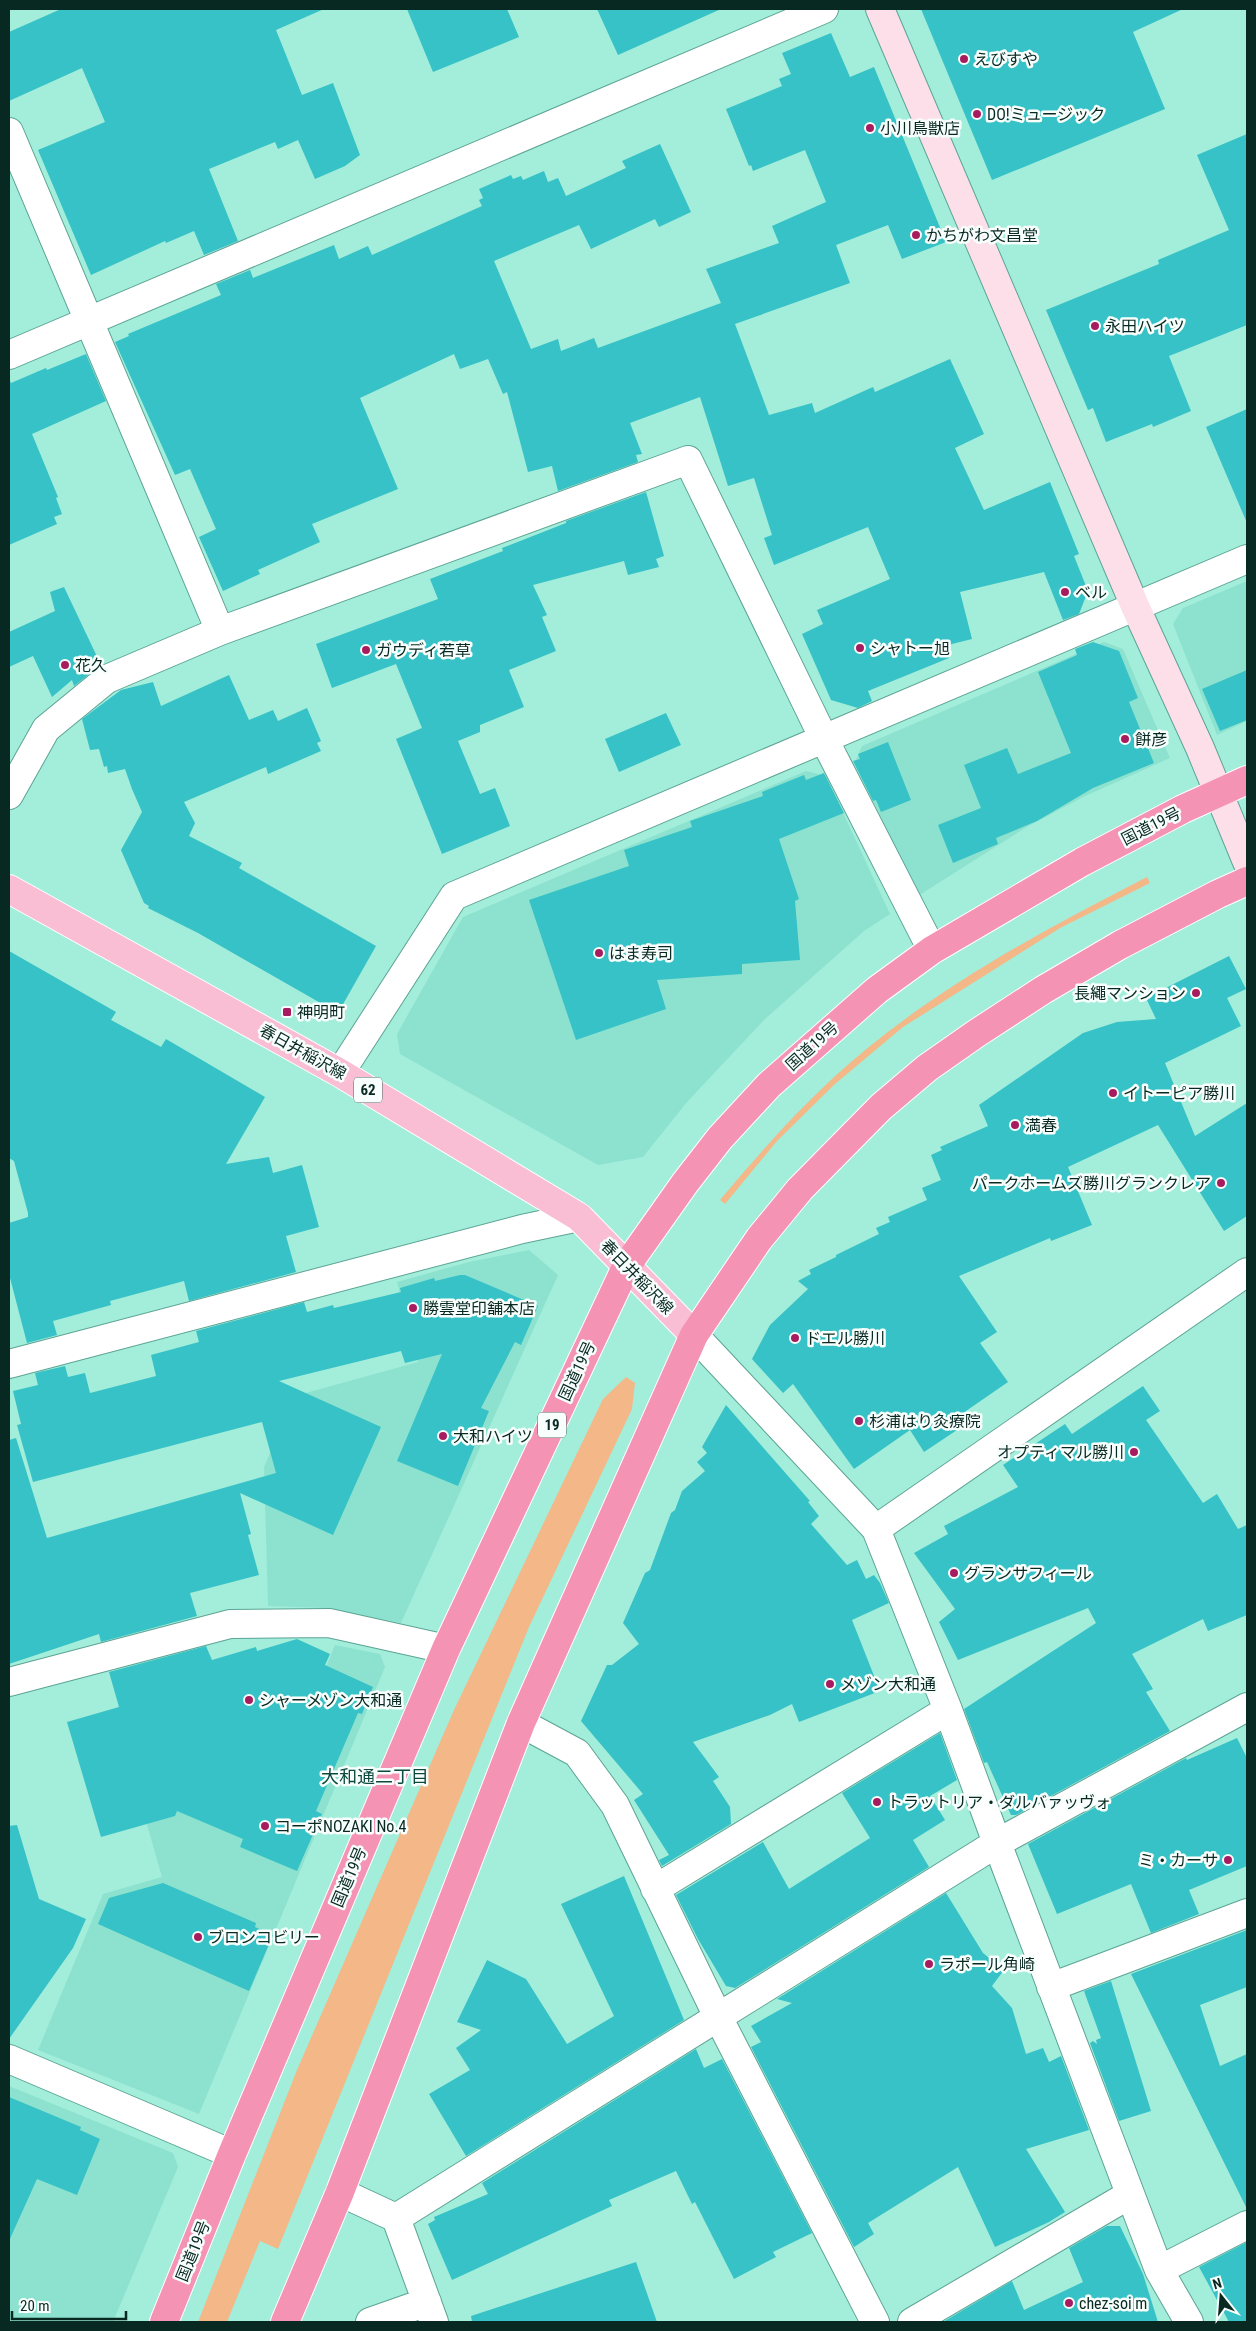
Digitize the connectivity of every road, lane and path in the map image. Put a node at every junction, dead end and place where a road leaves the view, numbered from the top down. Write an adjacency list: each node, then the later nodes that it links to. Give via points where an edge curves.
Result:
1 (824, 9): 4 (street)
2 (880, 9): 7 (street)
3 (9, 132): 4 (street)
4 (88, 320): 5 (street); 8 (street)
5 (9, 355)
6 (1247, 559): 7 (street)
7 (1136, 606): 9 (street); 11 (street)
8 (220, 631): 9 (street, via 688,460); 12 (street, via 107,680 46,729)
9 (824, 739): 16 (street); 17 (street, via 454,896)
10 (1247, 780): 11 (highway, 国道19号 / 19)
11 (1219, 793): 13 (street); 16 (highway, 国道19号 / 19, via 1082,862)
12 (9, 795)
13 (1247, 862)
14 (1247, 881): 21 (highway, via 1111,950 1026,1001 927,1068 881,1107 800,1189 759,1239)
15 (9, 889): 17 (main road, 春日井稲沢線 / 62)
16 (932, 950): 19 (highway, 国道19号 / 19, via 877,990 769,1085 720,1138)
17 (340, 1073): 18 (main road, 春日井稲沢線 / 62)
18 (578, 1217): 19 (main road, 春日井稲沢線 / 62); 22 (street)
19 (627, 1265): 21 (main road, 春日井稲沢線 / 62); 24 (highway, 国道19号 / 19)
20 (1247, 1272): 23 (street)
21 (694, 1335): 23 (street); 28 (highway)
22 (9, 1364)
23 (876, 1529): 27 (street)
24 (446, 1649): 25 (street, via 329,1623 230,1624); 35 (highway, 国道19号 / 19)
25 (9, 1682)
26 (1247, 1707): 29 (street)
27 (948, 1710): 29 (street); 30 (street)
28 (521, 1723): 30 (street, via 577,1753 615,1805); 36 (highway)
29 (996, 1843): 32 (street); 33 (street)
30 (655, 1888): 33 (street)
31 (1247, 1913): 32 (street)
32 (1051, 1987): 37 (street)
33 (718, 2017): 38 (street); 45 (street)
34 (9, 2059): 35 (street)
35 (232, 2154): 42 (highway, 国道19号 / 19)
36 (340, 2192): 38 (street); 43 (highway)
37 (1130, 2195): 40 (street); 46 (street)
38 (396, 2218): 41 (street)
39 (1247, 2225): 40 (street)
40 (1159, 2270): 47 (street)
41 (430, 2312): 44 (street)
42 (164, 2322)
43 (285, 2322)
44 (370, 2322)
45 (875, 2322)
46 (912, 2322)
47 (1190, 2322)

